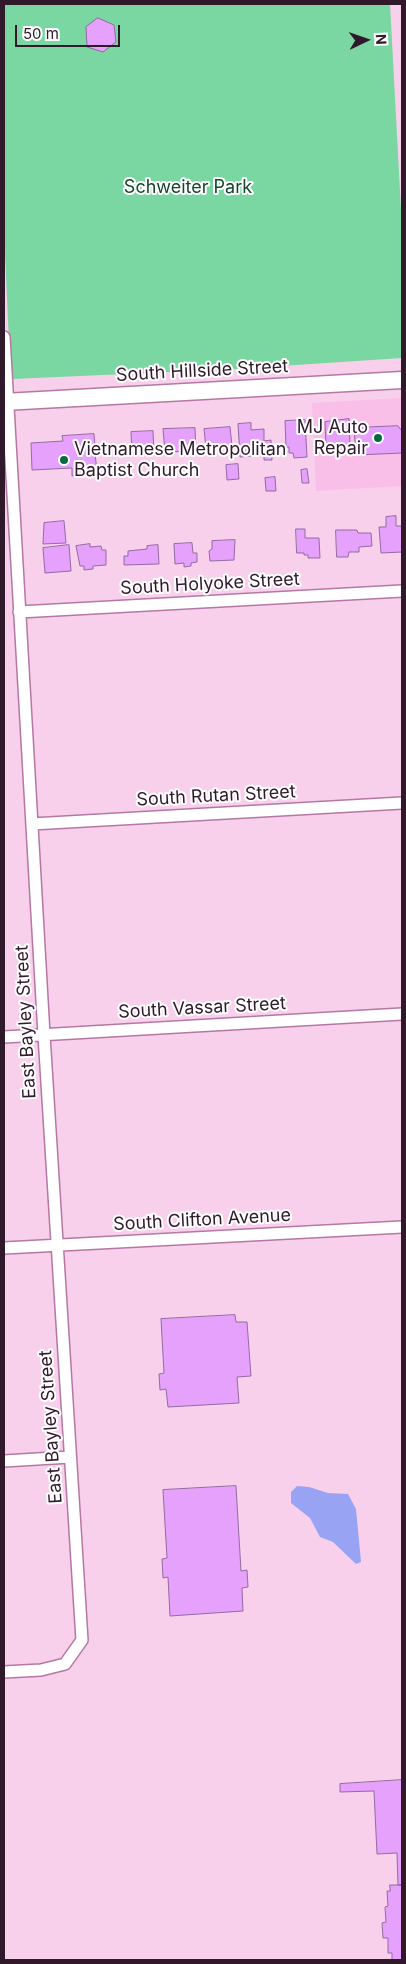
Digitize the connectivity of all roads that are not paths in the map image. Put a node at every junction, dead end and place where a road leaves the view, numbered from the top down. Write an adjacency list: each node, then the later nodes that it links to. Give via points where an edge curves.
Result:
1 (4, 337): 3 (street, East Bayley Street)
2 (402, 380): 3 (main road, South Hillside Street)
3 (6, 402): 5 (street, East Bayley Street)
4 (402, 591): 5 (street, South Holyoke Street)
5 (19, 612): 7 (street, East Bayley Street)
6 (402, 803): 7 (street, South Rutan Street)
7 (32, 824): 9 (street, East Bayley Street)
8 (402, 1014): 9 (street, South Vassar Street)
9 (44, 1035): 10 (street, South Vassar Street); 12 (street, East Bayley Street)
10 (4, 1037)
11 (402, 1227): 12 (street, South Clifton Avenue)
12 (57, 1245): 13 (street, South Clifton Avenue); 14 (street, East Bayley Street)
13 (4, 1248)
14 (70, 1457): 15 (street); 16 (street, East Bayley Street, via 82,1640 65,1664 41,1670)
15 (4, 1461)
16 (4, 1672)

